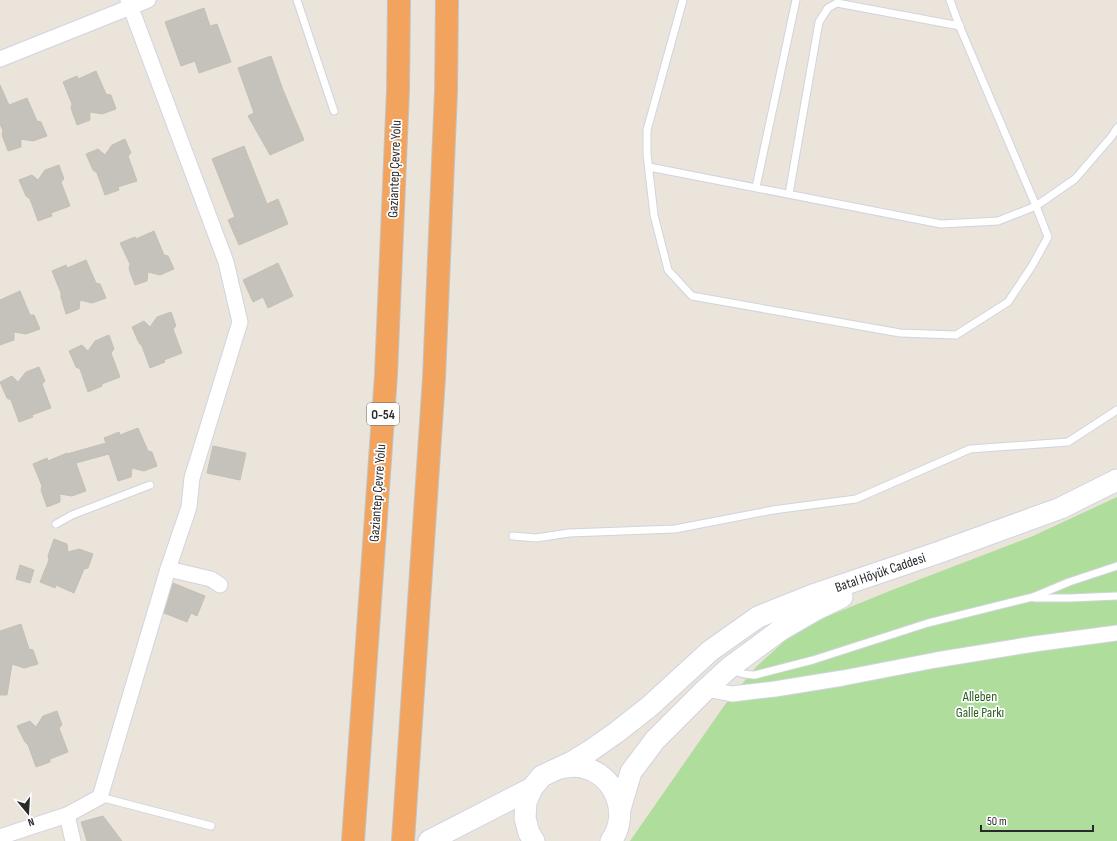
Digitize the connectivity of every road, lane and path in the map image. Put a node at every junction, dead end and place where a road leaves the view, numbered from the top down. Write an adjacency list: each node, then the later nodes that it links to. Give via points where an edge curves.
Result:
1 (148, 0): 8 (street)
2 (296, 0): 11 (lane)
3 (399, 0): 37 (highway, Gaziantep Çevre Yolu / O-54, via 398,90 386,375)
4 (447, 0): 40 (highway, via 446,91 434,378)
5 (683, 0): 13 (lane, via 647,130)
6 (796, 0): 14 (lane)
7 (950, 0): 9 (lane)
8 (129, 4): 10 (street); 24 (street, via 226,262 240,322 192,478 189,507)
9 (960, 26): 15 (lane, via 837,3 828,8 819,22); 16 (lane)
10 (0, 59)
11 (334, 111)
12 (1117, 128): 16 (lane, via 1075,179)
13 (649, 167): 14 (lane); 16 (lane, via 654,215 668,270 692,296 900,333 956,335 1008,302 1048,237)
14 (756, 187): 15 (lane)
15 (789, 194): 16 (lane, via 941,224 998,221)
16 (1036, 206)
17 (1117, 410): 21 (lane, via 1068,442 970,450 856,499 773,510 675,529 569,533 536,538)
18 (1117, 480): 22 (main road, via 1061,508)
19 (150, 485): 20 (lane, via 72,515)
20 (56, 524)
21 (513, 536)
22 (937, 553): 29 (main road, Batal Höyük Caddesi, via 817,609 779,631); 31 (main road, Batal Höyük Caddesi, via 813,595 758,617 710,651 650,706 617,732 572,762)
23 (1117, 566): 27 (lane)
24 (168, 569): 25 (street, via 211,579); 33 (street)
25 (220, 585)
26 (1117, 596): 27 (lane)
27 (1033, 598): 29 (lane, via 928,623 813,660 755,675 738,673)
28 (1117, 633): 30 (street, via 936,660 775,689 732,694)
29 (729, 668): 30 (main road, Batal Höyük Caddesi)
30 (706, 689): 34 (main road, Batal Höyük Caddesi, via 655,740 631,772)
31 (556, 769): 32 (main road, Batal Höyük Caddesi, via 542,776); 34 (main road, Batal Höyük Caddesi, via 571,766 598,773 609,783)
32 (532, 788): 41 (main road, Batal Höyük Caddesi); 42 (main road, Batal Höyük Caddesi, via 526,802 525,818)
33 (100, 797): 35 (street); 36 (lane)
34 (620, 809): 43 (main road, Batal Höyük Caddesi, via 619,823)
35 (67, 815): 38 (street); 39 (street)
36 (211, 826)
37 (353, 834)
38 (0, 837)
39 (74, 841)
40 (403, 841)
41 (429, 841)
42 (534, 841)
43 (611, 841)

